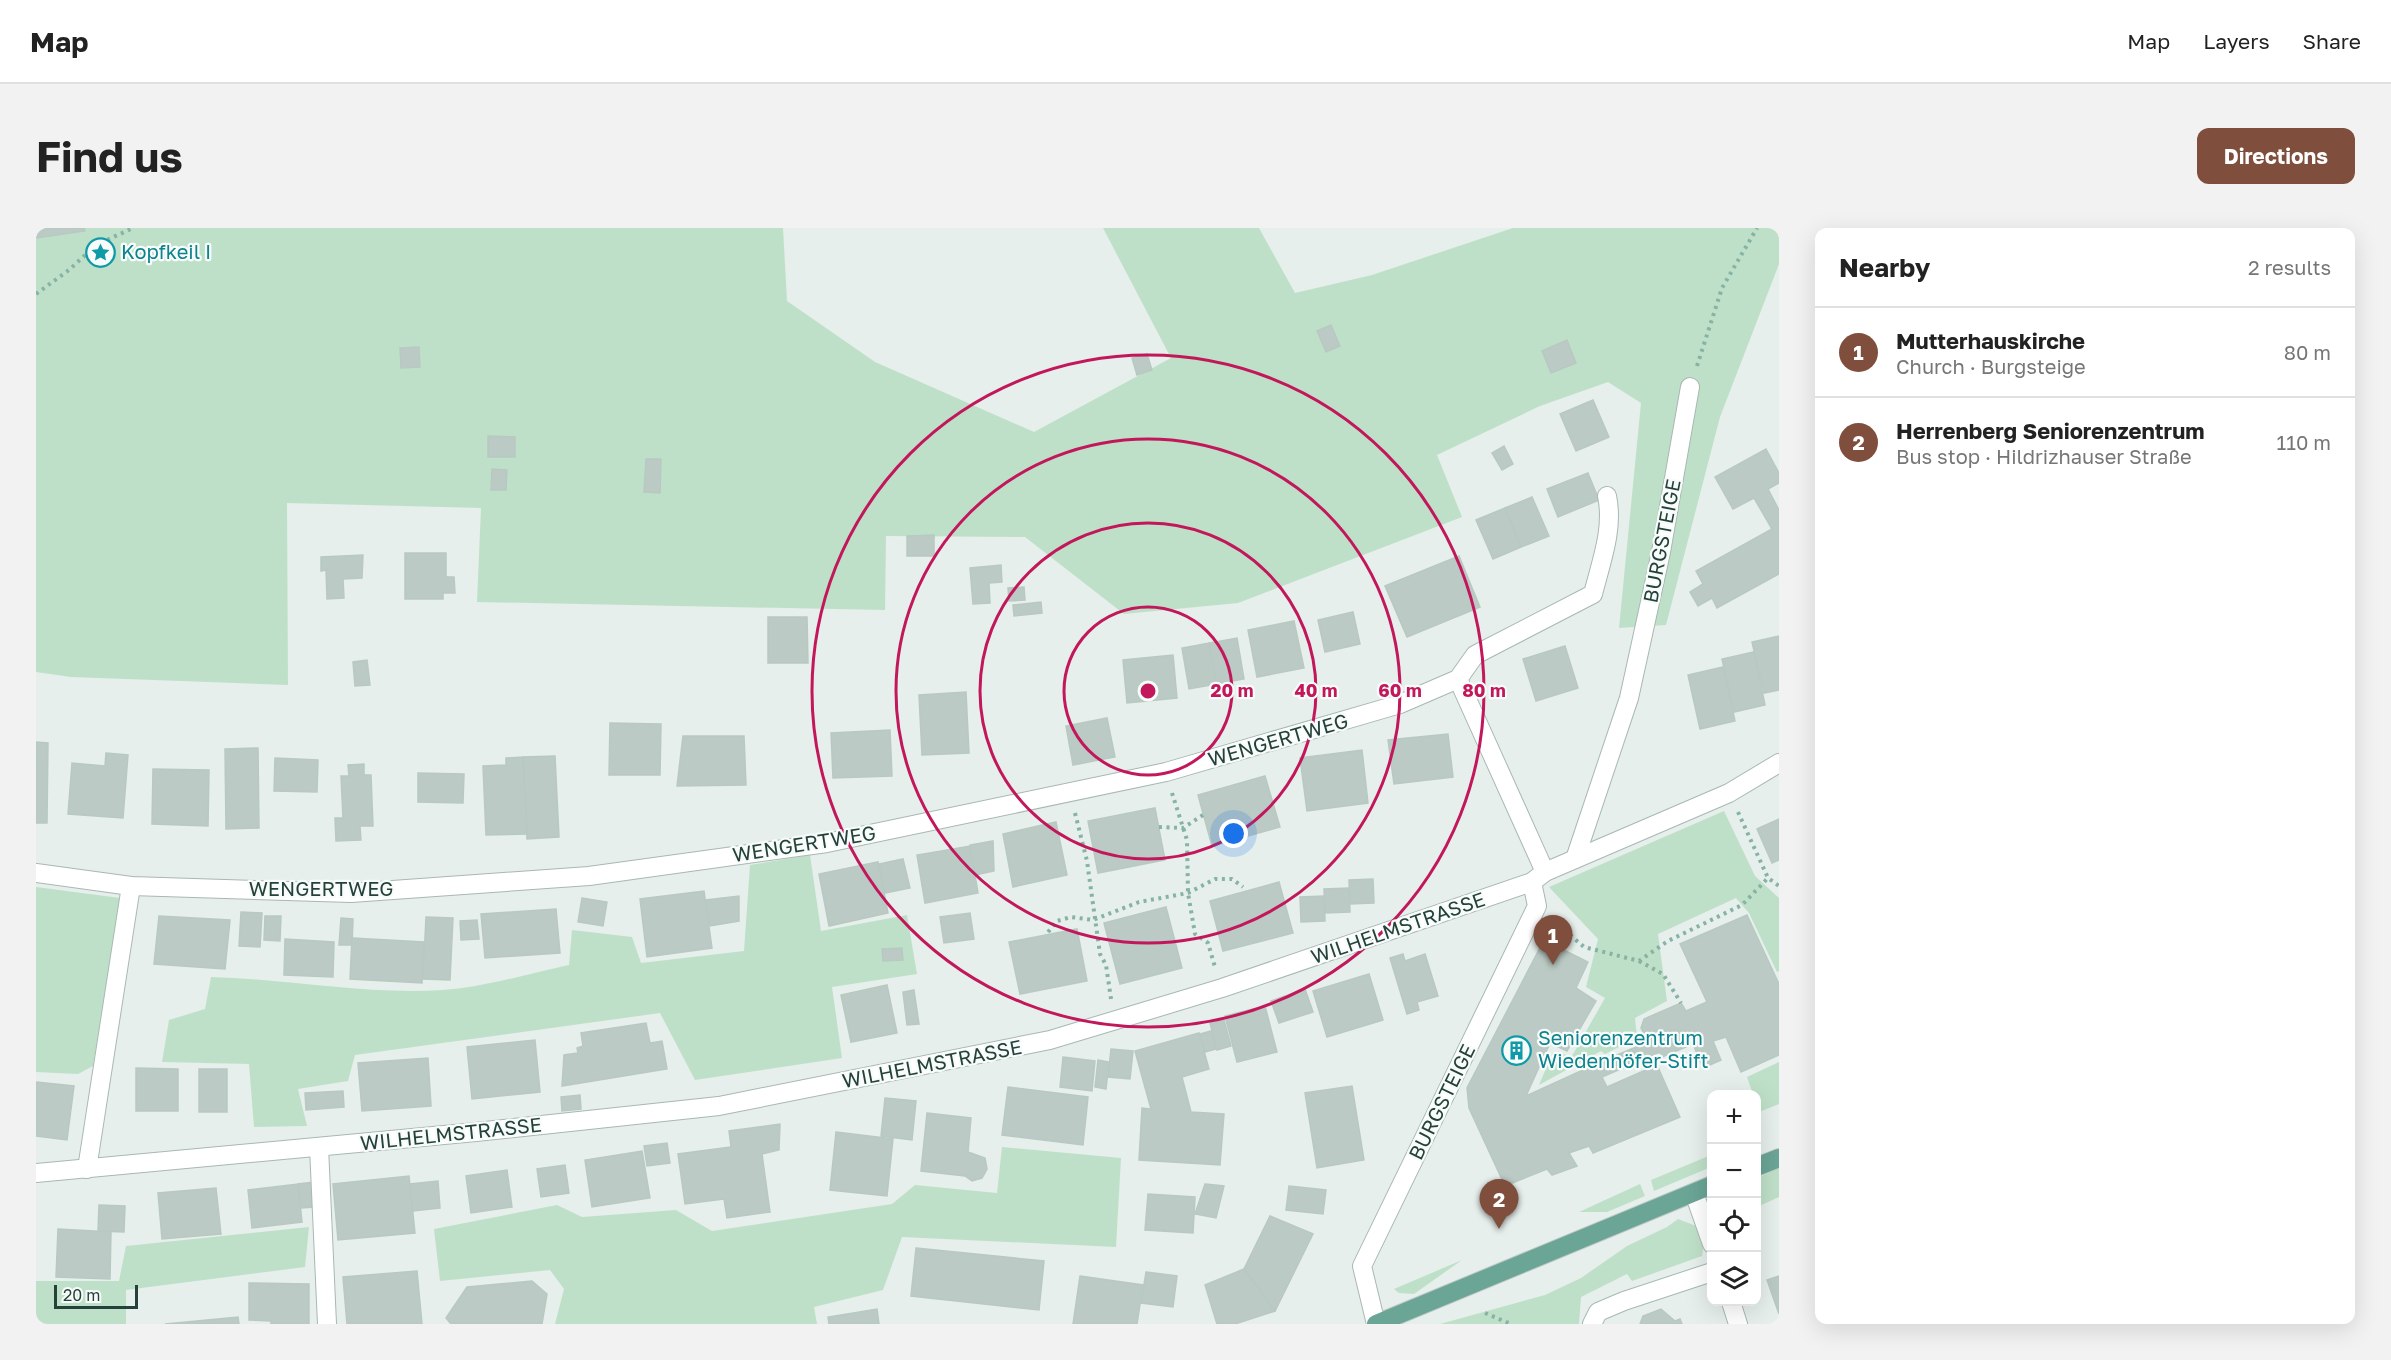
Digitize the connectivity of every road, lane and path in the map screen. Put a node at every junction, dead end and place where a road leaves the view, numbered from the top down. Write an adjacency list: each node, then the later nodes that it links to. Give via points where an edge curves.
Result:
1 (133, 228): 3 (path, via 96,245)
2 (1758, 228): 4 (path, via 1722,288)
3 (36, 294)
4 (1690, 387): 14 (street, BURGSTEIGE, via 1661,552 1629,698)
5 (1607, 496): 6 (street, via 1608,534 1593,594 1475,655)
6 (1458, 679): 8 (street, WENGERTWEG, via 1400,704); 16 (street)
7 (1779, 763): 10 (street, WILHELMSTRASSE)
8 (1166, 772): 9 (street, WENGERTWEG); 13 (path)
9 (1070, 792): 18 (street, WENGERTWEG, via 827,843 589,876 351,893); 23 (path, via 1087,861)
10 (1730, 793): 14 (street, WILHELMSTRASSE); 17 (path)
11 (1203, 814): 13 (path)
12 (1159, 827): 13 (path)
13 (1183, 828): 21 (path, via 1187,840)
14 (1575, 859): 16 (street, WILHELMSTRASSE)
15 (36, 873): 18 (street, WENGERTWEG)
16 (1538, 878): 22 (street); 26 (street, WILHELMSTRASSE)
17 (1768, 878): 19 (path); 25 (path, via 1742,905 1668,941)
18 (131, 886): 32 (street)
19 (1779, 886)
20 (1243, 887): 21 (path, via 1232,879 1215,879)
21 (1188, 893): 23 (path, via 1139,902); 26 (path, via 1195,934 1208,943)
22 (1537, 906): 25 (path, via 1584,947); 41 (street, BURGSTEIGE, via 1362,1266)
23 (1094, 920): 24 (path, via 1064,919); 28 (path)
24 (1048, 932)
25 (1640, 961): 27 (path, via 1663,974)
26 (1222, 988): 28 (street, WILHELMSTRASSE)
27 (1681, 1003)
28 (1115, 1021): 29 (street, WILHELMSTRASSE, via 1050,1040 719,1106)
29 (319, 1147): 32 (street, WILHELMSTRASSE); 40 (street)
30 (1779, 1158): 31 (main road)
31 (1761, 1165)
32 (87, 1169): 33 (street, WILHELMSTRASSE)
33 (36, 1173)
34 (1707, 1187): 35 (main road)
35 (1694, 1193): 36 (street); 41 (main road)
36 (1707, 1230)
37 (1707, 1274): 43 (street, via 1598,1312)
38 (1732, 1306): 44 (street)
39 (1485, 1313): 42 (path)
40 (327, 1324)
41 (1376, 1324)
42 (1511, 1324)
43 (1592, 1324)
44 (1738, 1324)

